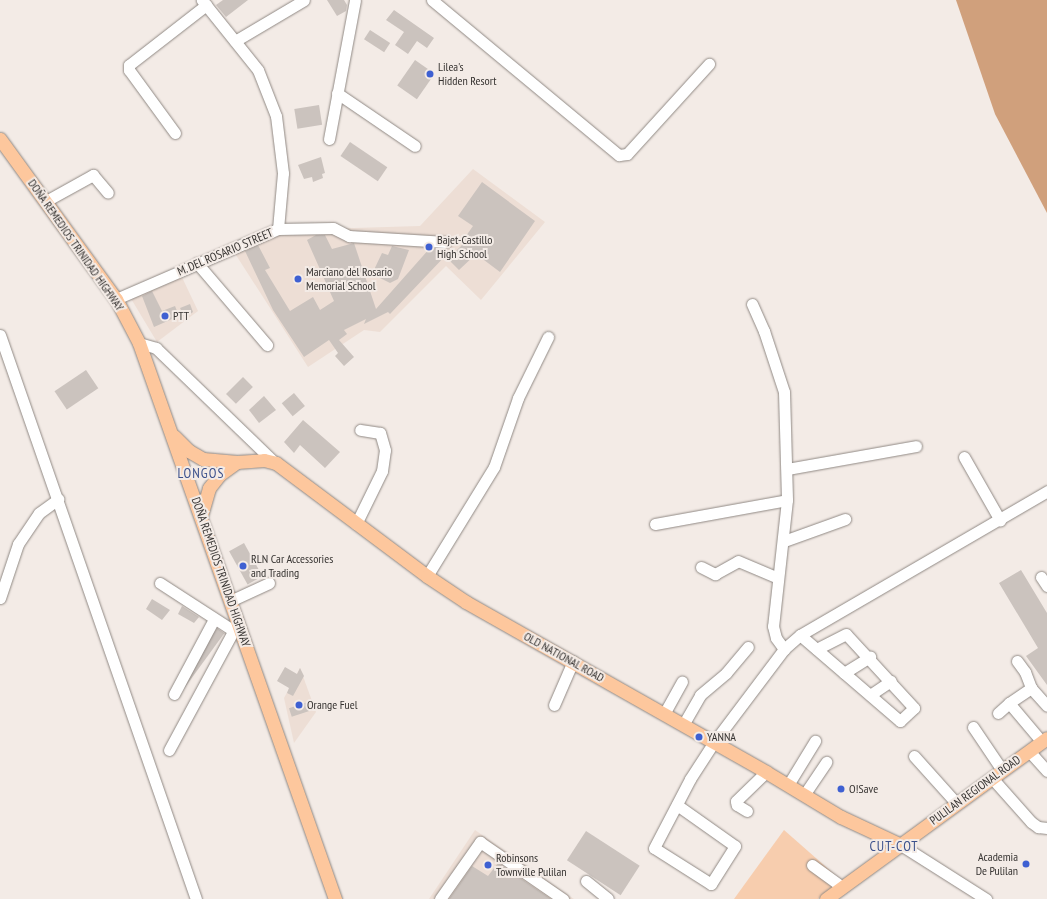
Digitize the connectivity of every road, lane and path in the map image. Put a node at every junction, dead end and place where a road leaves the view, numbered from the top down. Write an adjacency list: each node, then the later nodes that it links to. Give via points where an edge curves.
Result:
1 (304, 0): 5 (street)
2 (355, 0): 7 (street)
3 (432, 0): 6 (street, via 619,155 627,154)
4 (204, 3): 5 (street, M. DEL ROSARIO STREET); 8 (street, via 129,65 128,70)
5 (235, 41): 14 (street, M. DEL ROSARIO STREET, via 258,70 276,116 283,173)
6 (709, 64)
7 (337, 93): 10 (street); 11 (street)
8 (176, 133)
9 (0, 139): 13 (main road, DOÑA REMEDIOS TRINIDAD HIGHWAY)
10 (329, 139)
11 (415, 146)
12 (108, 193): 13 (street, via 93,175)
13 (46, 201): 17 (main road, DOÑA REMEDIOS TRINIDAD HIGHWAY)
14 (278, 229): 15 (street, via 333,228 349,236); 16 (street, M. DEL ROSARIO STREET)
15 (446, 242)
16 (197, 263): 17 (street, M. DEL ROSARIO STREET); 22 (street)
17 (116, 299): 21 (main road, DOÑA REMEDIOS TRINIDAD HIGHWAY)
18 (752, 304): 29 (street, via 764,331 784,392)
19 (0, 335): 31 (street)
20 (548, 337): 40 (street, via 518,398 494,467)
21 (139, 343): 24 (main road, DOÑA REMEDIOS TRINIDAD HIGHWAY); 28 (street, via 156,348)
22 (267, 345)
23 (360, 430): 36 (street, via 380,433 385,450 382,471)
24 (174, 436): 27 (main road, via 189,451 203,459); 33 (main road, DOÑA REMEDIOS TRINIDAD HIGHWAY)
25 (916, 446): 29 (street)
26 (964, 457): 35 (street)
27 (238, 462): 28 (main road, via 264,460); 33 (main road, via 219,475 209,488)
28 (276, 463): 36 (main road, OLD NATIONAL ROAD)
29 (787, 469): 32 (street)
30 (1047, 491): 35 (street)
31 (58, 498): 44 (street, via 39,513 18,544); 88 (street)
32 (787, 500): 37 (street); 38 (street)
33 (201, 516): 45 (main road, DOÑA REMEDIOS TRINIDAD HIGHWAY)
34 (845, 519): 38 (street)
35 (1000, 520): 48 (street)
36 (356, 524): 40 (main road, OLD NATIONAL ROAD)
37 (655, 524)
38 (784, 541): 41 (street)
39 (702, 567): 41 (street, via 715,574 738,561)
40 (427, 576): 53 (main road, OLD NATIONAL ROAD, via 466,602)
41 (778, 578): 50 (street, via 773,626 776,638)
42 (160, 583): 46 (street)
43 (269, 583): 45 (street)
44 (0, 598)
45 (230, 601): 47 (main road, DOÑA REMEDIOS TRINIDAD HIGHWAY)
46 (214, 618): 47 (street); 59 (street)
47 (236, 628): 71 (street); 89 (main road, DOÑA REMEDIOS TRINIDAD HIGHWAY)
48 (800, 636): 50 (street); 51 (street)
49 (748, 647): 66 (street, via 726,672 700,695)
50 (784, 648): 70 (street)
51 (817, 649): 52 (street, via 846,634); 55 (street)
52 (870, 657): 55 (street); 56 (street)
53 (573, 661): 62 (street); 65 (main road, OLD NATIONAL ROAD)
54 (1017, 661): 58 (street, via 1025,672)
55 (844, 673): 60 (street)
56 (891, 681): 60 (street); 60 (street, via 914,708 900,721)
57 (682, 682): 65 (street)
58 (1031, 688): 61 (street); 63 (street)
59 (174, 694)
60 (870, 695)
61 (1009, 703): 64 (street); 68 (street)
62 (554, 705)
63 (1047, 706)
64 (998, 713)
65 (664, 714): 66 (main road, OLD NATIONAL ROAD)
66 (683, 725): 70 (main road, OLD NATIONAL ROAD)
67 (973, 727): 77 (street)
68 (1044, 740): 72 (main road, PULILAN REGIONAL ROAD)
69 (815, 741): 78 (street)
70 (714, 742): 76 (main road, OLD NATIONAL ROAD); 80 (street)
71 (169, 750)
72 (1030, 751): 75 (street); 77 (main road, PULILAN REGIONAL ROAD)
73 (914, 756): 81 (street)
74 (826, 762): 79 (street)
75 (1047, 771)
76 (766, 772): 78 (main road, OLD NATIONAL ROAD); 82 (street, via 736,801 737,805)
77 (997, 774): 81 (main road, PULILAN REGIONAL ROAD); 83 (street, via 1031,822 1038,827)
78 (788, 785): 79 (main road, OLD NATIONAL ROAD)
79 (804, 795): 84 (main road, OLD NATIONAL ROAD, via 870,832)
80 (677, 804): 80 (street, via 734,846 711,884 654,848)
81 (957, 804): 84 (main road, PULILAN REGIONAL ROAD)
82 (747, 811)
83 (1047, 828)
84 (901, 845): 87 (main road, PULILAN REGIONAL ROAD); 93 (street)
85 (812, 865): 87 (street)
86 (586, 881): 92 (street)
87 (836, 894)
88 (196, 899)
89 (335, 899)
90 (440, 899): 91 (street, via 480,842)
91 (563, 899)
92 (608, 899)
93 (986, 899)

